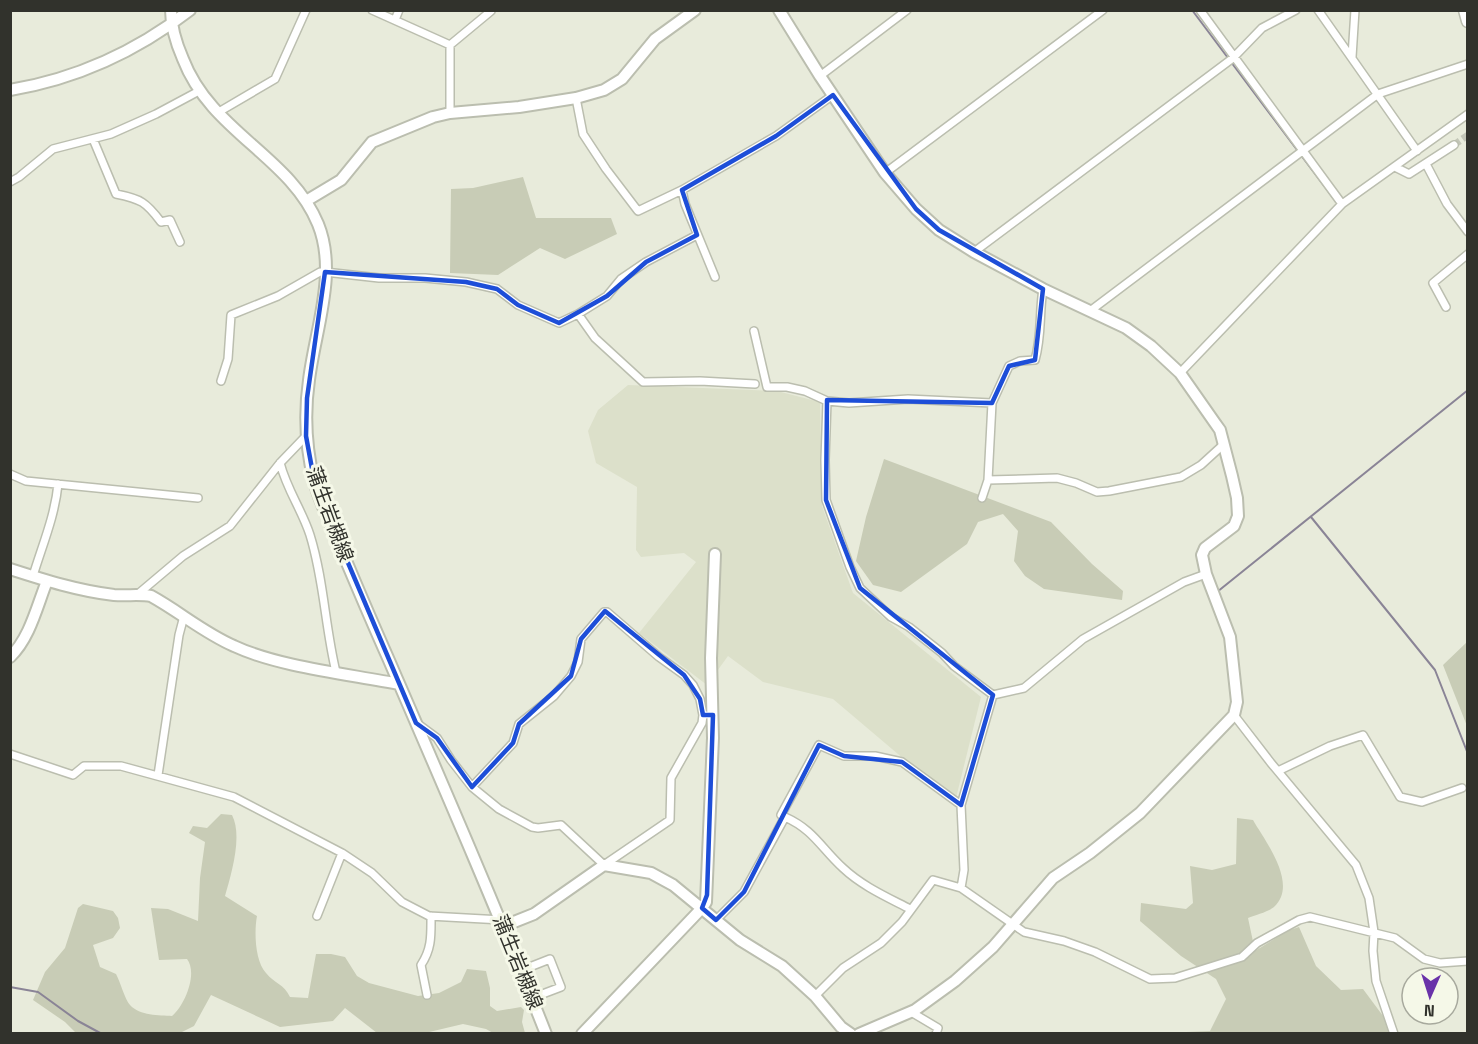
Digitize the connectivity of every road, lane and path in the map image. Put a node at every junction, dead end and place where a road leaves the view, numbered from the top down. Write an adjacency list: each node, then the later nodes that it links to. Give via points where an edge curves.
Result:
1 (171, 10): 18 (street, 蒲生岩槻線)
2 (190, 10): 18 (street)
3 (306, 10): 30 (street, via 275,79)
4 (372, 10): 16 (street)
5 (399, 10): 16 (street)
6 (695, 10): 28 (street, via 655,39 622,79 604,90)
7 (779, 10): 23 (street)
8 (907, 10): 23 (street)
9 (1103, 10): 38 (street)
10 (1200, 10): 21 (street)
11 (1296, 10): 21 (street, via 1262,28)
12 (1318, 10): 20 (street)
13 (1355, 10): 20 (street)
14 (1465, 10): 17 (highway)
15 (491, 11): 19 (street)
16 (395, 20): 19 (street)
17 (1467, 21)
18 (171, 25): 24 (street, via 95,66); 25 (street, 蒲生岩槻線)
19 (450, 45): 29 (street)
20 (1352, 57): 26 (street)
21 (1233, 58): 35 (street); 46 (street)
22 (1467, 64): 26 (street)
23 (820, 76): 27 (street)
24 (10, 90)
25 (199, 92): 30 (street, 蒲生岩槻線); 32 (street)
26 (1378, 94): 34 (street); 35 (street)
27 (833, 95): 38 (street); 40 (street, via 776,135)
28 (576, 98): 29 (street, via 501,110); 40 (street, via 584,134 638,211)
29 (450, 113): 41 (street, via 372,142 341,180)
30 (217, 114): 41 (street, 蒲生岩槻線, via 291,182)
31 (1467, 114): 34 (street)
32 (93, 139): 39 (street, via 53,149); 45 (street, via 116,194 147,203 161,222 170,220)
33 (1454, 145): 36 (street)
34 (1417, 151): 37 (street)
35 (1302, 152): 42 (street); 52 (street)
36 (1426, 164): 37 (street, via 1409,174); 43 (street)
37 (1395, 167): 42 (street)
38 (885, 173): 46 (street, via 939,230)
39 (10, 182)
40 (682, 190): 44 (street)
41 (306, 201): 48 (street, 蒲生岩槻線, via 321,235)
42 (1342, 204): 55 (street)
43 (1467, 232)
44 (697, 235): 49 (street); 53 (street, via 646,261 621,279 607,296)
45 (180, 242)
46 (974, 252): 50 (street)
47 (1467, 254): 51 (street, via 1433,284)
48 (325, 272): 53 (street, via 466,282 497,289 518,306 559,323); 56 (street, via 278,297 231,315 228,359); 60 (street, 蒲生岩槻線, via 308,383)
49 (715, 277)
50 (1043, 289): 52 (street); 59 (street, via 1035,360 1009,366)
51 (1446, 307)
52 (1090, 311): 55 (street, via 1126,327)
53 (578, 314): 57 (street, via 595,338 643,382)
54 (754, 331): 58 (street, via 767,387 805,391)
55 (1180, 373): 61 (street, via 1215,423)
56 (221, 381)
57 (755, 384)
58 (827, 401): 59 (street); 78 (street, via 826,500 860,588 891,617)
59 (992, 403): 64 (street)
60 (306, 436): 62 (street); 77 (street, 蒲生岩槻線, via 322,504)
61 (1224, 444): 64 (street, via 1181,477 1109,491 1096,492 1056,478); 70 (street, via 1238,516 1234,526 1205,548 1202,555)
62 (280, 463): 73 (street, via 230,526 183,556); 76 (street, via 285,483 310,533)
63 (10, 474): 65 (street, via 26,481)
64 (988, 480): 67 (street)
65 (58, 484): 66 (street); 71 (street, via 56,506)
66 (198, 498)
67 (982, 498)
68 (715, 554): 79 (street)
69 (10, 569): 71 (street)
70 (1206, 574): 78 (street, via 1184,582 1083,639 1024,688); 80 (street, via 1230,637 1237,702)
71 (33, 576): 72 (street)
72 (47, 581): 73 (street, via 117,595); 75 (street, via 26,634)
73 (138, 594): 74 (street, via 151,596)
74 (184, 616): 76 (street, via 235,647); 84 (street)
75 (10, 657)
76 (336, 672): 77 (street)
77 (399, 684): 81 (street, 蒲生岩槻線)
78 (993, 695): 87 (street)
79 (708, 715): 85 (street, via 684,675 604,612 581,639 578,662 571,676 554,696 519,724 513,743); 90 (street, via 671,778 670,820); 92 (street, via 707,895)
80 (1234, 715): 83 (street); 98 (street, via 1140,813 1053,879)
81 (416, 723): 85 (street, via 437,738); 97 (street, 蒲生岩槻線)
82 (10, 754): 84 (street, via 73,775 84,766 103,765)
83 (1278, 771): 86 (street, via 1364,735 1400,797 1422,802); 99 (street, via 1356,865 1369,898)
84 (158, 775): 89 (street, via 234,797)
85 (472, 787): 90 (street, via 532,827 561,825)
86 (1462, 788)
87 (961, 805): 88 (street, via 902,762 876,756 844,756 819,745 781,815); 91 (street)
88 (784, 817): 93 (street, via 811,832 842,868 862,884); 96 (street, via 744,892)
89 (342, 853): 94 (street); 95 (street, via 372,873 402,902)
90 (604, 866): 92 (street, via 651,873); 97 (street, via 544,908)
91 (961, 888): 93 (street, via 933,880); 98 (street)
92 (702, 908): 96 (street); 107 (street)
93 (910, 909): 103 (street, via 881,943 843,968)
94 (317, 916)
95 (431, 916): 97 (street); 102 (street, via 431,945 421,965)
96 (716, 920): 103 (street, via 782,966)
97 (503, 923): 101 (street, 蒲生岩槻線)
98 (1012, 925): 99 (street, via 1095,952 1159,980 1242,957 1257,943 1304,918); 105 (street, via 983,957)
99 (1374, 932): 100 (street, via 1401,941 1424,958 1440,963); 111 (street, via 1376,981)
100 (1467, 961)
101 (522, 970): 104 (street, 蒲生岩槻線); 104 (street, via 550,959 561,987)
102 (427, 995)
103 (815, 996): 108 (street)
104 (532, 998): 106 (street, 蒲生岩槻線)
105 (911, 1012): 109 (street); 110 (street, via 938,1028)
106 (546, 1034)
107 (582, 1034)
108 (851, 1034)
109 (859, 1034)
110 (936, 1034)
111 (1394, 1034)

